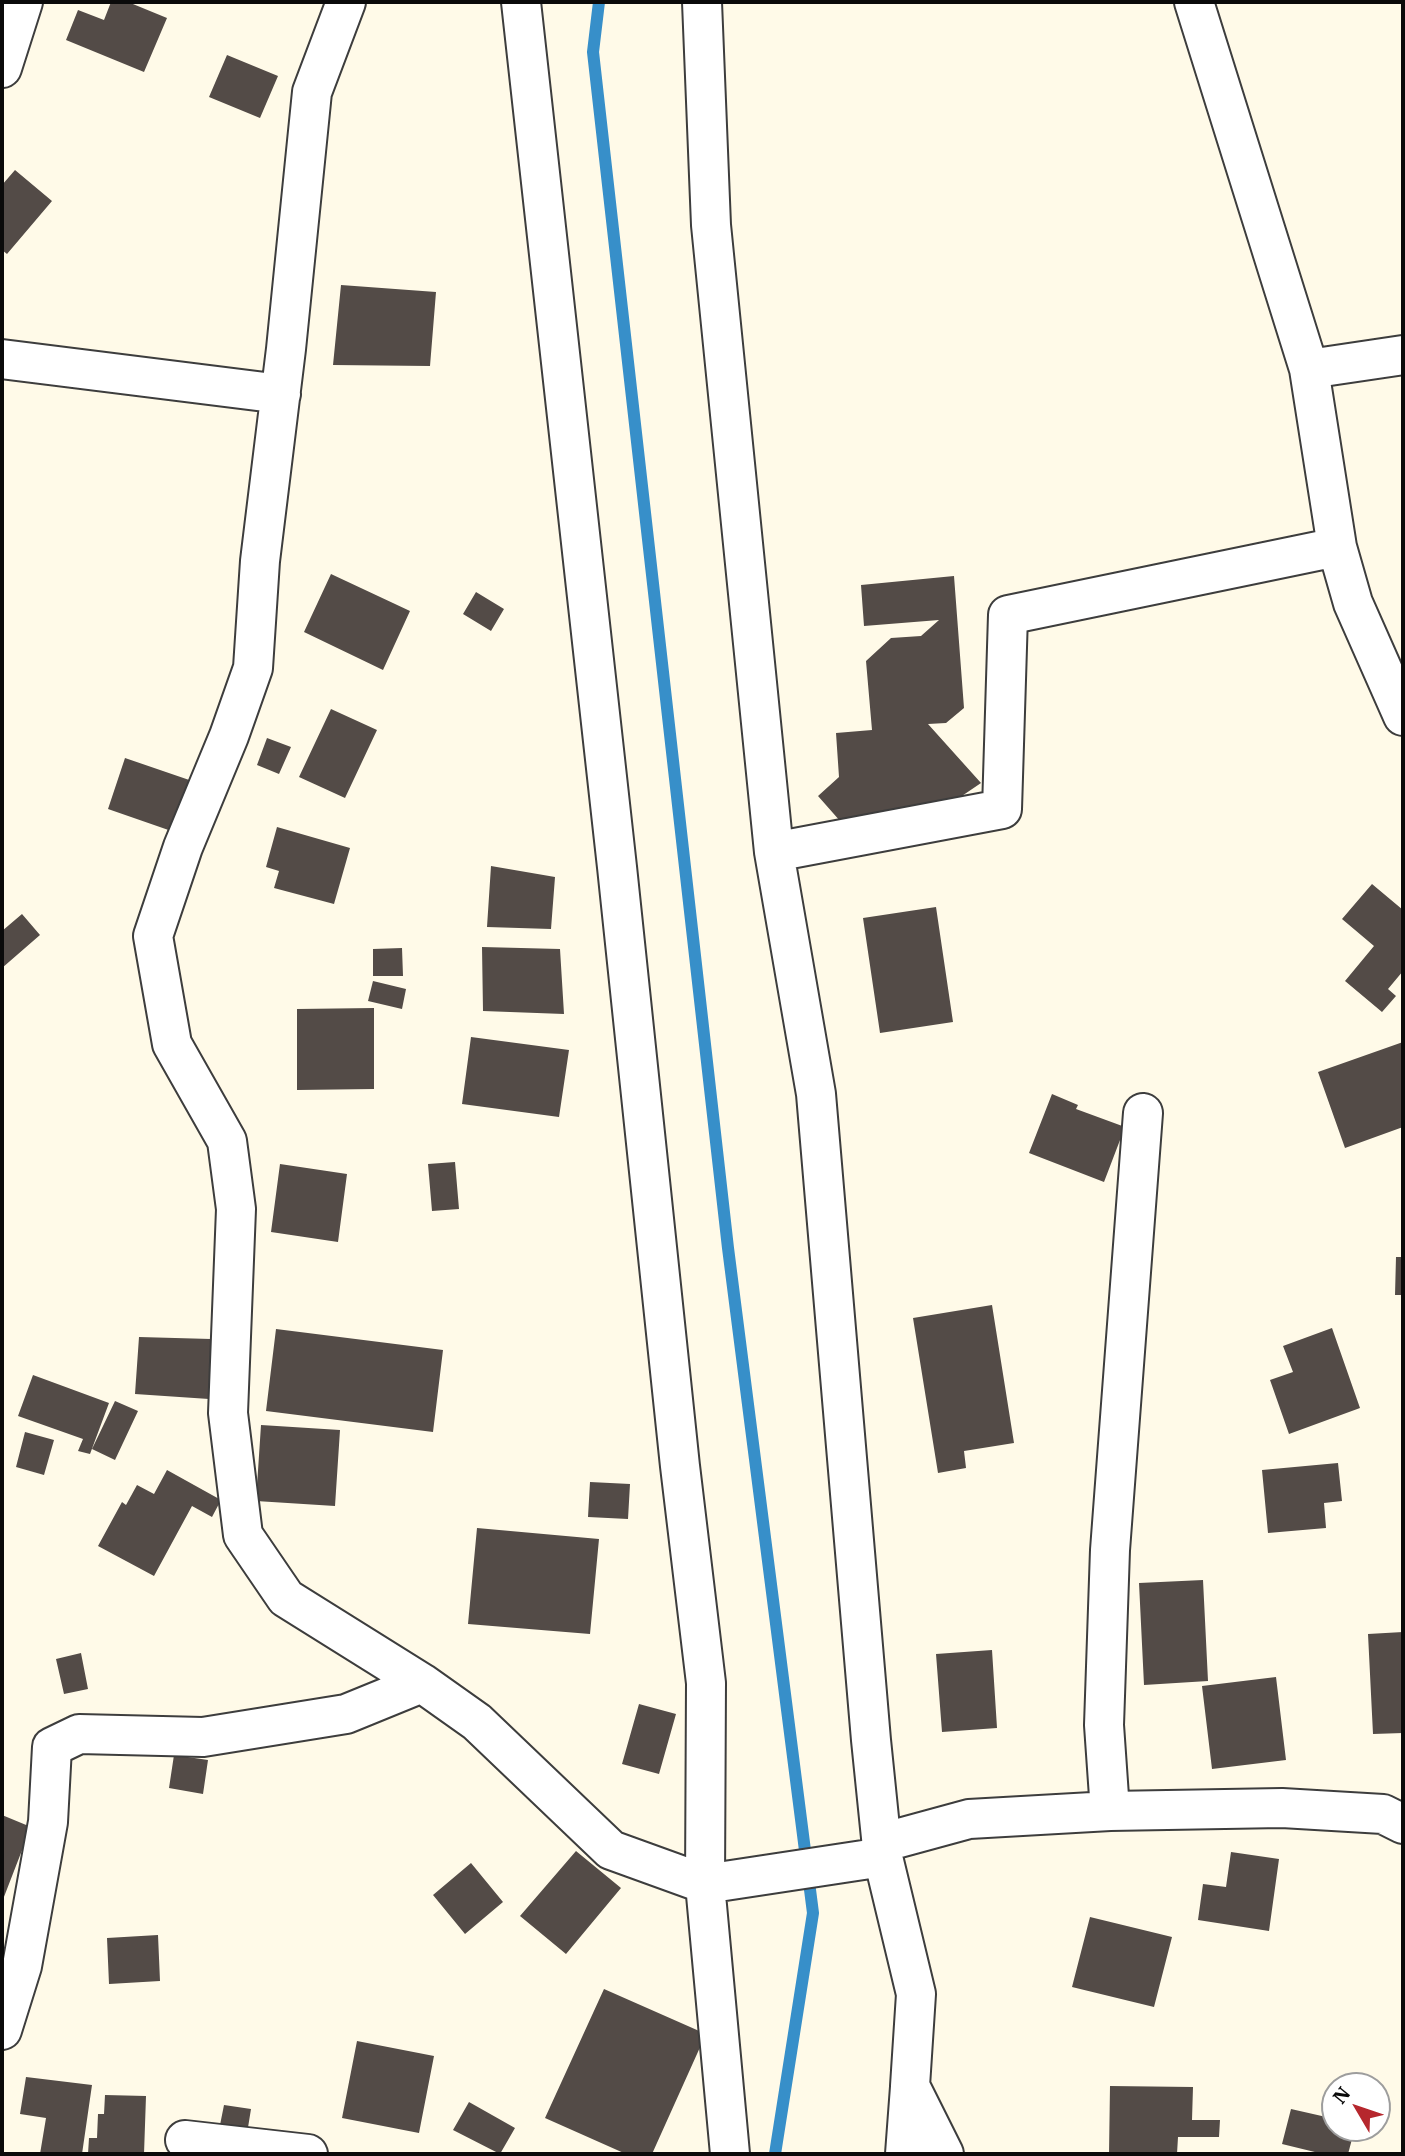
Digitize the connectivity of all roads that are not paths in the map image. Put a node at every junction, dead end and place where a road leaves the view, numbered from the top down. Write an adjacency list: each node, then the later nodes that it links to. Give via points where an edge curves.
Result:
1 (23, 2): 6 (street)
2 (346, 2): 10 (street, via 313,92)
3 (521, 2): 19 (street, via 706,1683)
4 (702, 2): 13 (street, via 711,225)
5 (1194, 2): 9 (street)
6 (2, 68)
7 (1403, 355): 9 (street)
8 (2, 359): 10 (street)
9 (1309, 369): 11 (street)
10 (281, 394): 15 (street, via 260,561 253,667 153,936 172,1044 227,1142 236,1209 228,1413 243,1535 286,1598)
11 (1337, 547): 12 (street, via 1353,603); 13 (street, via 1008,615 1002,809)
12 (1403, 716)
13 (774, 852): 18 (street, via 816,1094 868,1712)
14 (1143, 1113): 16 (street, via 1110,1550 1104,1725)
15 (422, 1683): 19 (street, via 477,1722 611,1850); 20 (street, via 346,1714 203,1737 79,1734 52,1747 48,1822 22,1966)
16 (1110, 1811): 17 (street, via 1282,1808 1383,1814); 18 (street, via 969,1819)
17 (1403, 1824)
18 (871, 1855): 19 (street); 21 (street, via 916,1994)
19 (708, 1883): 24 (street)
20 (2, 2029)
21 (910, 2086): 25 (street); 26 (street)
22 (185, 2140): 23 (street)
23 (308, 2154)
24 (730, 2154)
25 (905, 2154)
26 (944, 2154)

